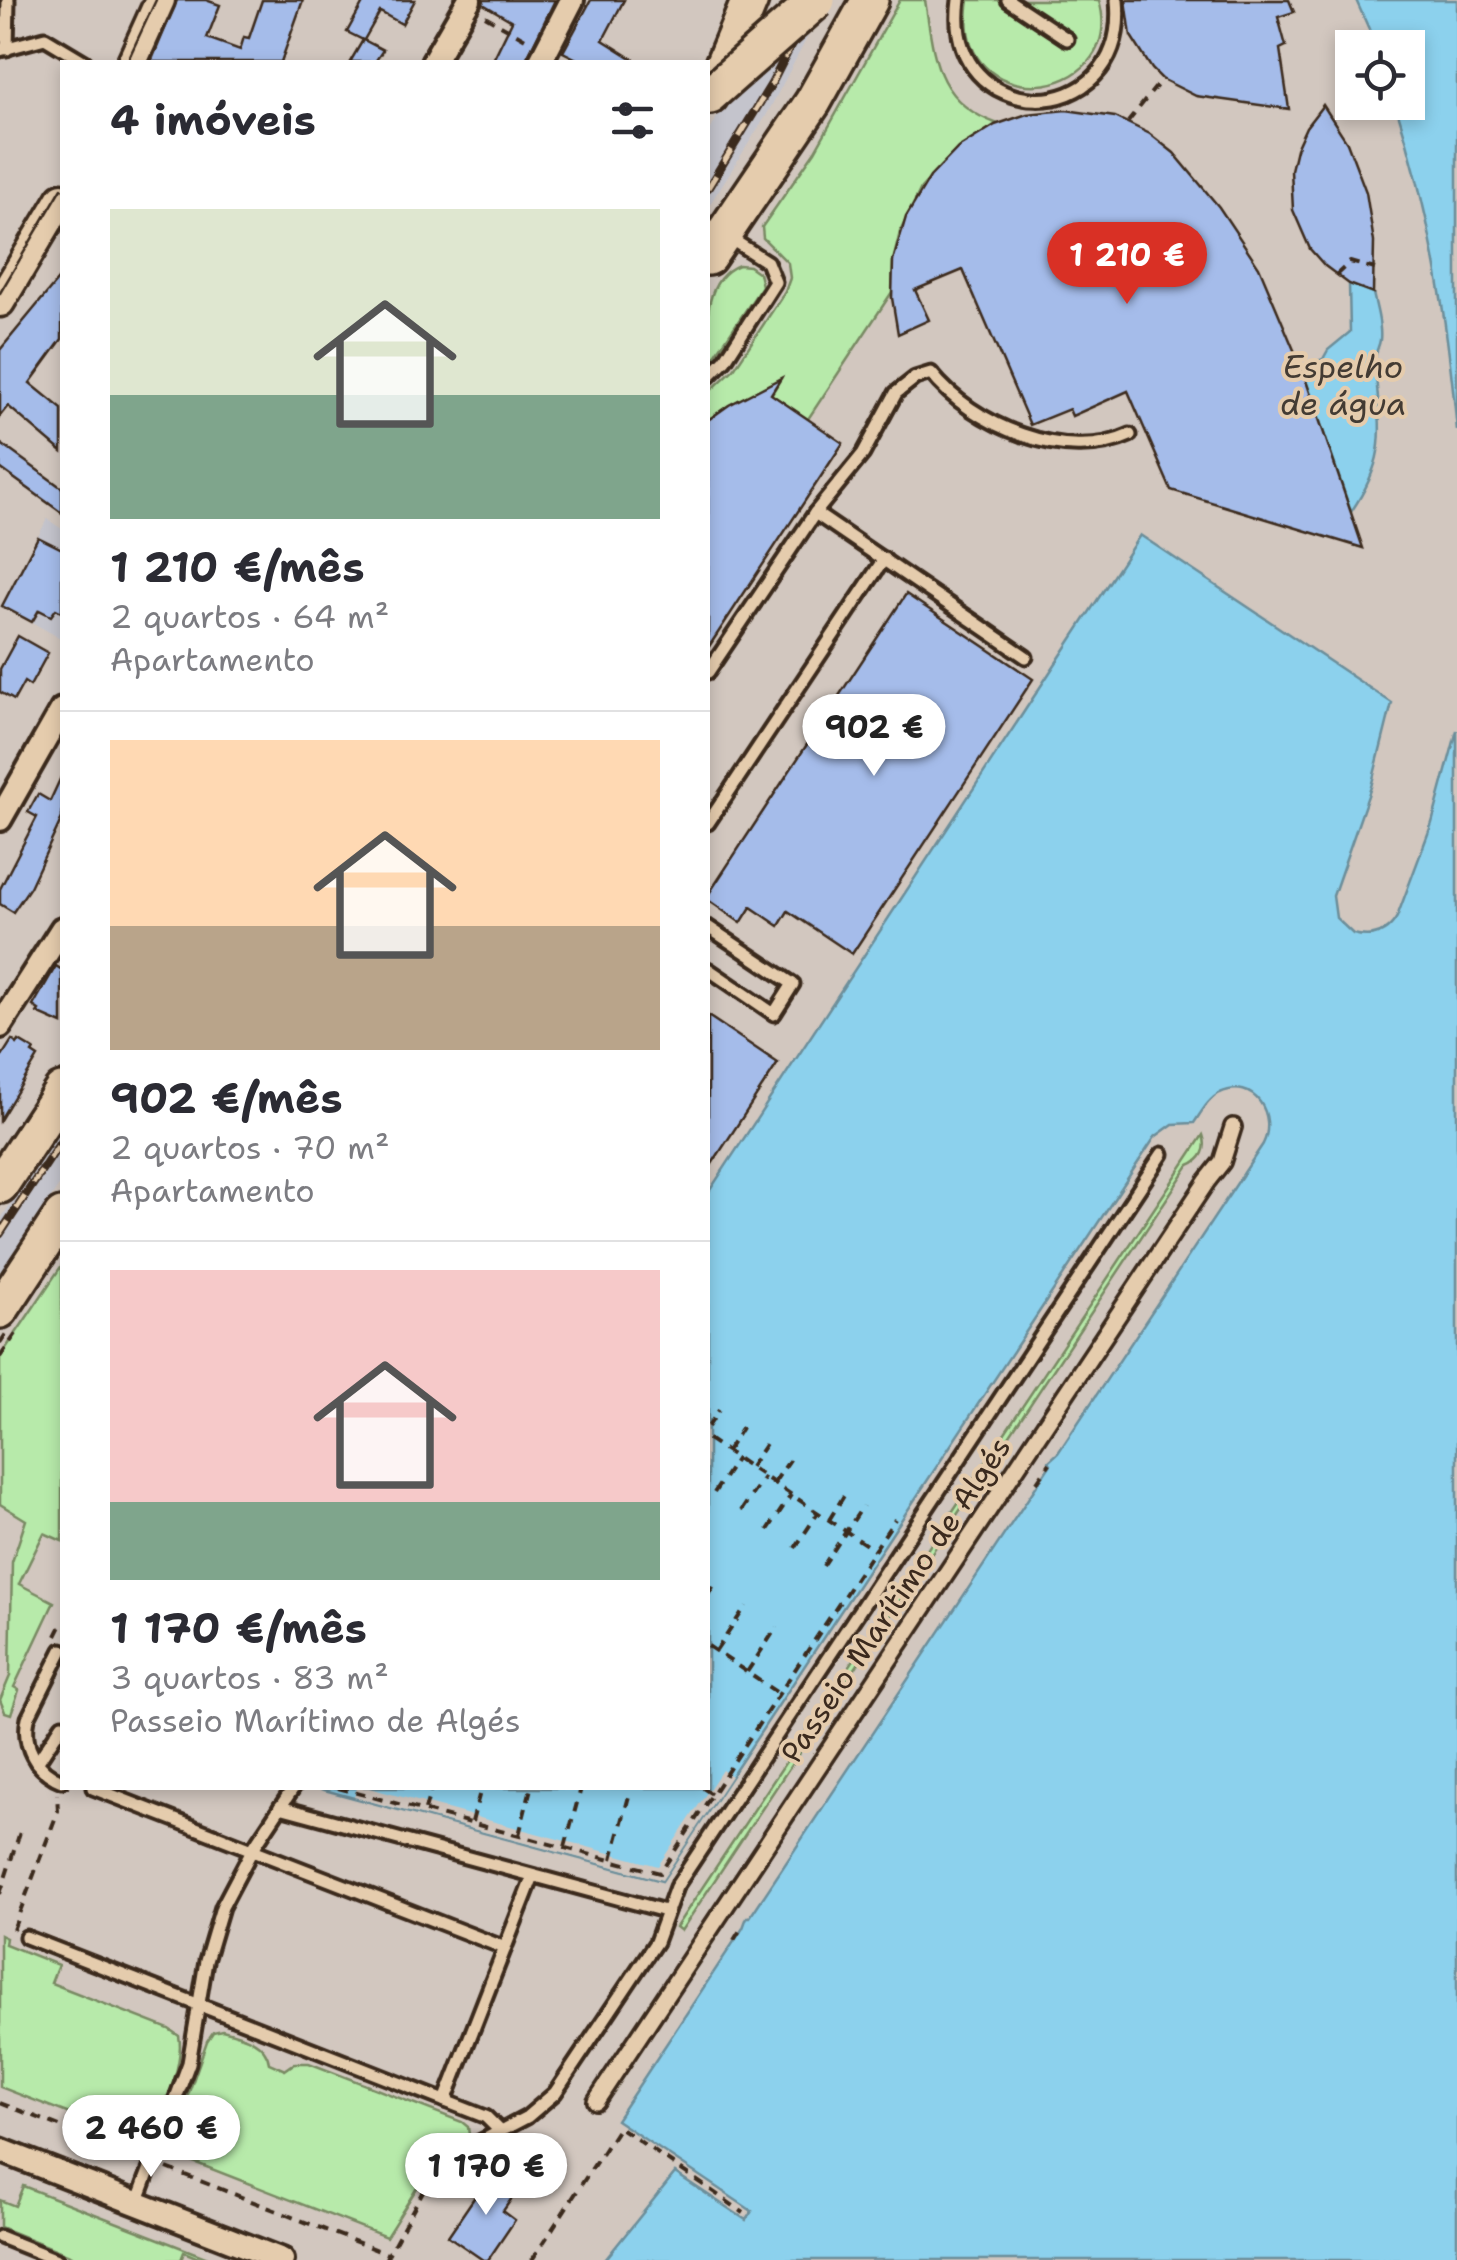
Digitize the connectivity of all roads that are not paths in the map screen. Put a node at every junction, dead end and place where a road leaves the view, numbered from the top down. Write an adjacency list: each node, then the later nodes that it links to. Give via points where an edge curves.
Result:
1 (8, 0): 12 (lane)
2 (160, 0): 15 (street)
3 (572, 0): 13 (street)
4 (750, 0): 17 (main road)
5 (817, 0): 18 (main road, bridge)
6 (870, 0): 20 (main road, via 813,102)
7 (959, 0): 9 (lane, via 961,49 996,90 1022,100 1076,92 1098,76 1120,26)
8 (1008, 0): 11 (lane)
9 (1117, 0)
10 (468, 3): 16 (street)
11 (1067, 39)
12 (4, 49): 14 (lane, via 45,38)
13 (543, 56)
14 (83, 60)
15 (133, 60)
16 (434, 60)
17 (710, 93)
18 (710, 96)
19 (60, 208): 21 (street)
20 (715, 245): 22 (lane, via 767,262 775,282)
21 (0, 302)
22 (710, 376)
23 (1130, 435): 24 (lane, via 1086,448 987,422 930,373 896,393 863,454)
24 (815, 513): 25 (lane); 27 (lane)
25 (884, 559): 26 (lane); 30 (lane)
26 (1026, 657)
27 (710, 669)
28 (60, 714): 29 (street)
29 (0, 819)
30 (710, 819)
31 (710, 928): 33 (lane, via 794,984 774,1014)
32 (60, 932): 34 (street)
33 (710, 970)
34 (0, 1026)
35 (60, 1095): 38 (main road)
36 (1233, 1127): 55 (street, Passeio Marítimo de Algés, via 1217,1170)
37 (1162, 1154): 50 (lane)
38 (0, 1185)
39 (60, 1219): 40 (main road)
40 (0, 1310)
41 (57, 1648): 43 (lane, via 28,1718)
42 (60, 1728): 43 (lane)
43 (37, 1764): 44 (lane)
44 (57, 1784)
45 (98, 1790): 48 (lane)
46 (292, 1790): 47 (lane)
47 (280, 1807): 48 (lane); 49 (lane)
48 (252, 1850): 52 (lane); 53 (lane, via 213,1931)
49 (532, 1876): 50 (lane); 52 (lane)
50 (665, 1911): 56 (lane, via 656,1942 555,2093)
51 (20, 1938): 53 (lane)
52 (505, 1948): 54 (lane)
53 (200, 2006): 54 (lane); 59 (lane, via 189,2063)
54 (446, 2101): 56 (lane, via 486,2117)
55 (596, 2101)
56 (500, 2131): 57 (lane)
57 (470, 2147)
58 (0, 2150): 59 (street)
59 (137, 2203): 62 (street)
60 (0, 2237): 61 (lane)
61 (57, 2260)
62 (282, 2260)

